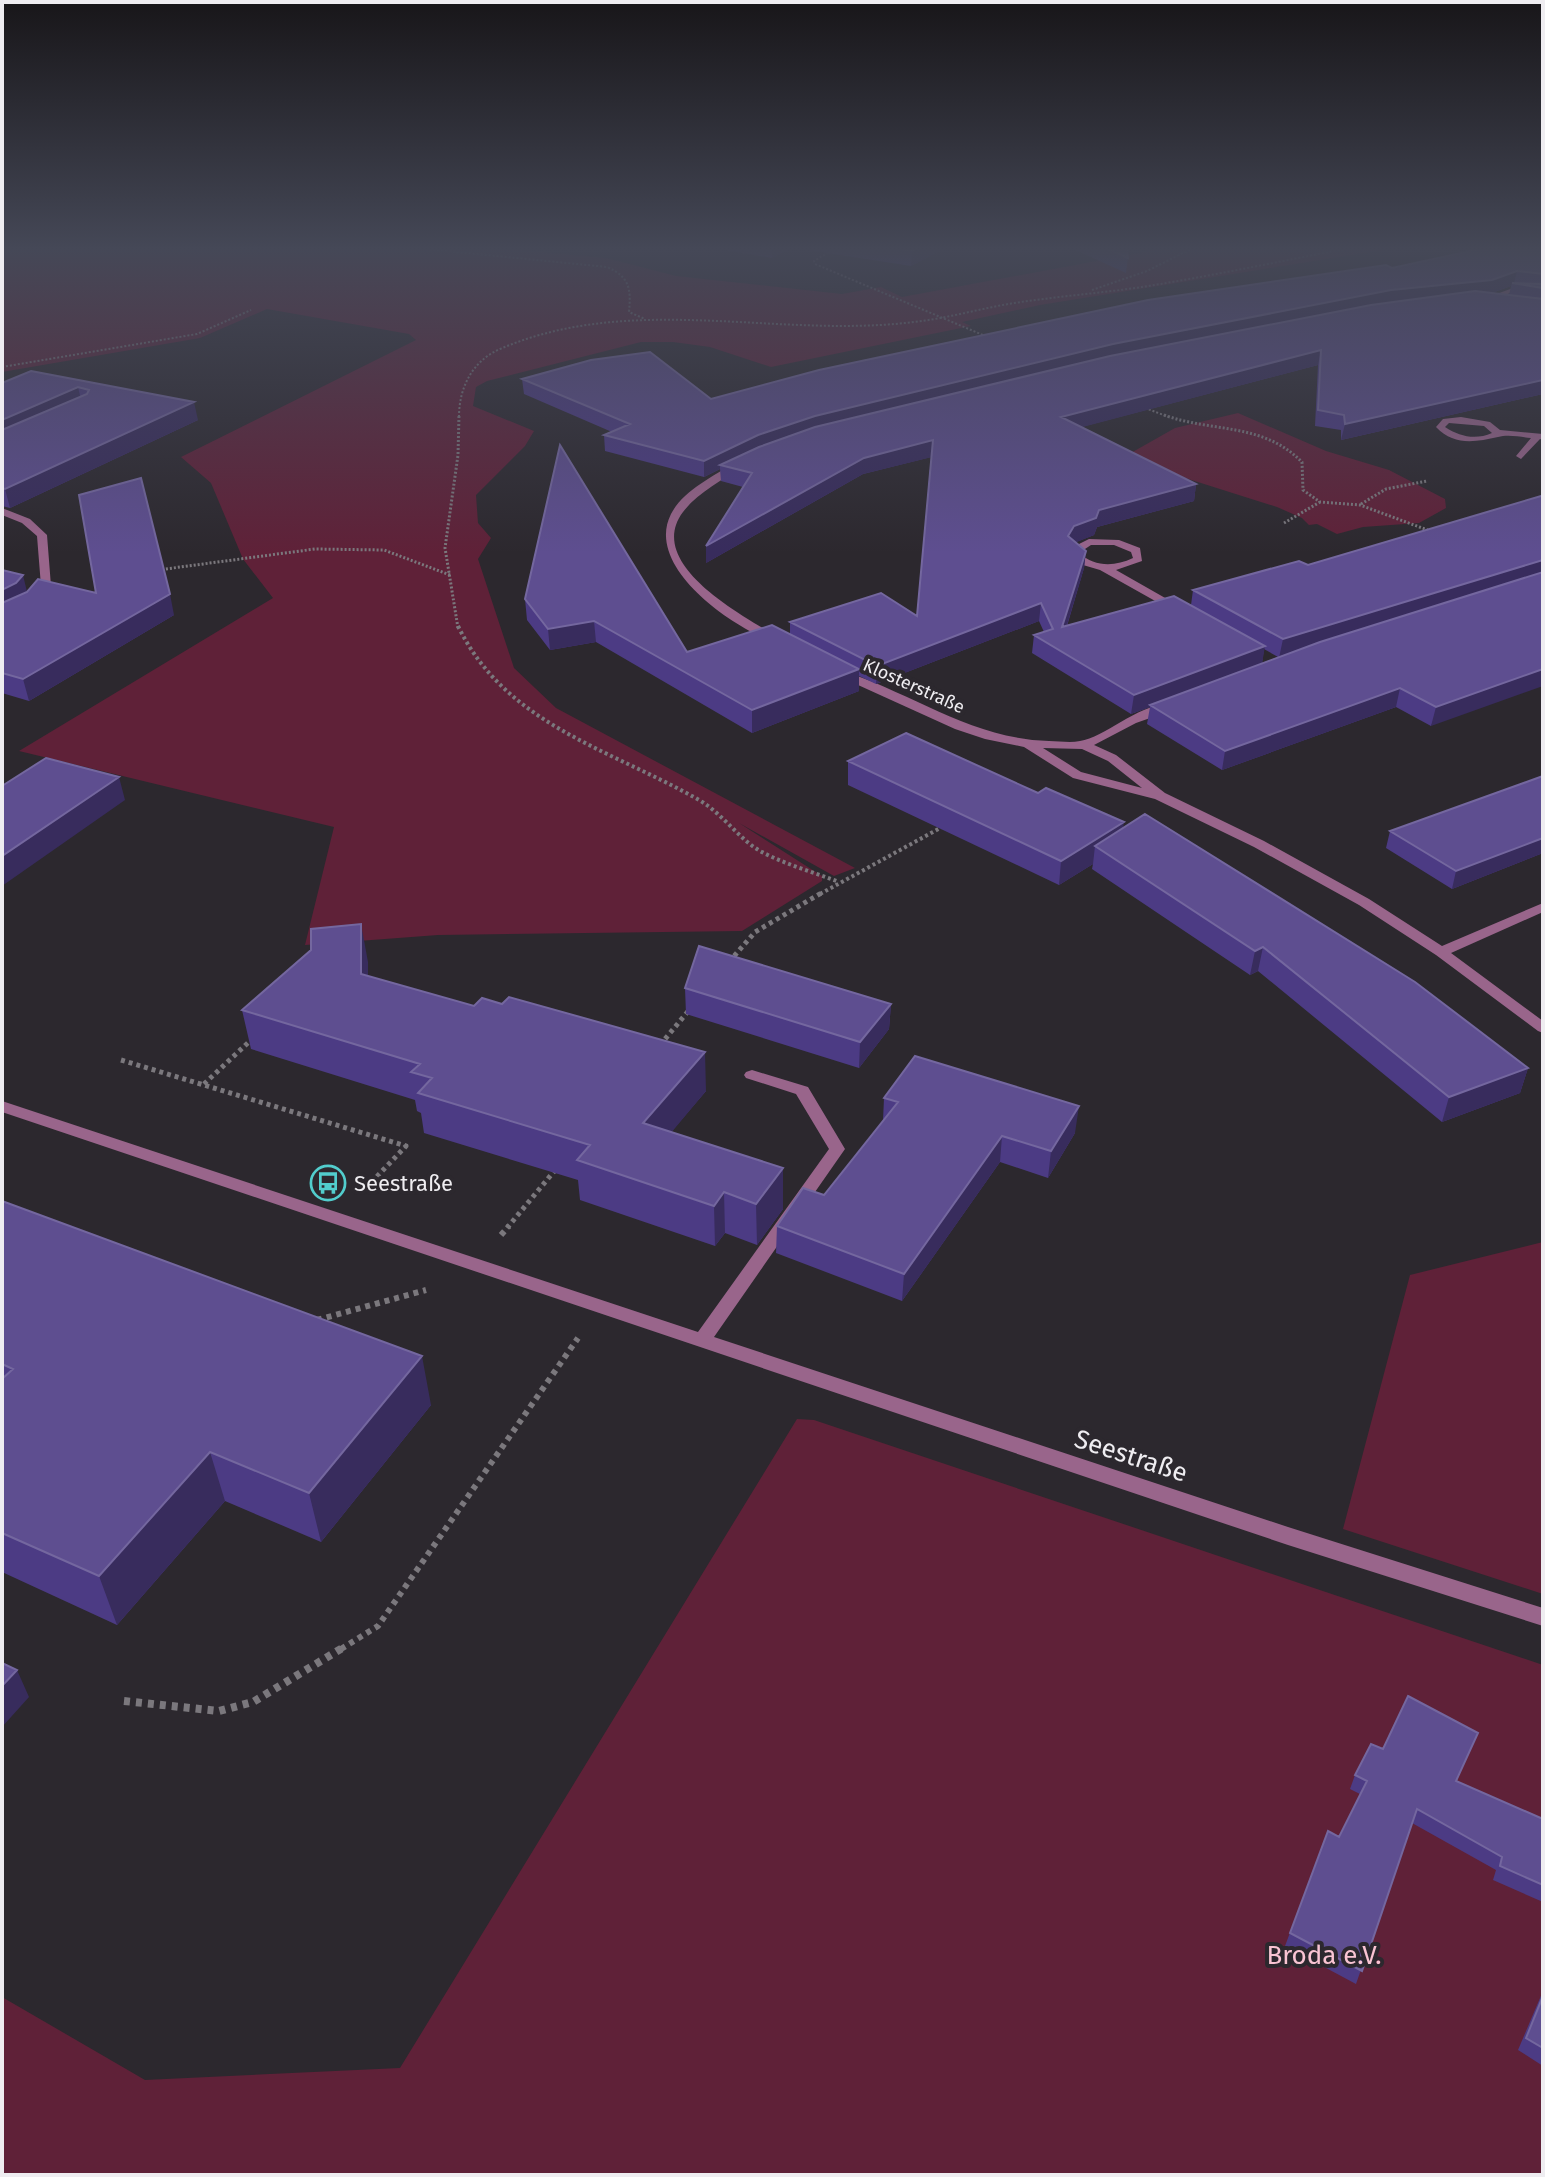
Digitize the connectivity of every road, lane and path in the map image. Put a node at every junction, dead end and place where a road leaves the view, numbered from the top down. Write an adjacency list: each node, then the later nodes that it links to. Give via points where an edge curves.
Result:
1 (105, 350): 2 (path)
2 (2, 367)
3 (1138, 405): 9 (path, via 1186,423 1258,433 1286,446 1302,462 1303,490)
4 (1498, 433): 4 (street, via 1493,426 1470,420 1446,421 1440,427 1463,438); 5 (street)
5 (1541, 436): 6 (street)
6 (1521, 456)
7 (745, 461): 19 (street, via 690,496 673,520 668,544 682,574 725,612)
8 (1427, 481): 10 (path, via 1386,489)
9 (1320, 502): 10 (path); 12 (path)
10 (1360, 505): 13 (path)
11 (2, 511): 18 (street, via 42,535 46,586 27,608)
12 (1284, 523)
13 (1446, 538)
14 (1101, 566): 14 (street, via 1128,565 1139,555 1130,546 1111,542 1076,548 1076,557); 17 (street)
15 (152, 571): 16 (path, via 315,549 384,550)
16 (451, 575)
17 (1192, 618)
18 (2, 621)
19 (788, 647)
20 (828, 668): 22 (street, Klosterstraße, via 959,726)
21 (1176, 704): 23 (street)
22 (1028, 744): 23 (street, Klosterstraße); 24 (street, Klosterstraße, via 1077,775)
23 (1084, 745): 24 (street, Klosterstraße, via 1112,758)
24 (1160, 796): 27 (street, Klosterstraße, via 1259,844)
25 (943, 826): 28 (path, via 755,932)
26 (1543, 907): 27 (street)
27 (1441, 952): 30 (street, Klosterstraße)
28 (725, 967)
29 (695, 1003): 32 (path)
30 (1543, 1028)
31 (259, 1033): 35 (path)
32 (655, 1050)
33 (121, 1060): 35 (path)
34 (752, 1075): 42 (street, via 802,1091 837,1149)
35 (203, 1085): 38 (path, via 406,1146)
36 (2, 1106): 39 (street, Seestraße)
37 (566, 1157): 39 (path)
38 (366, 1188)
39 (477, 1263): 42 (street, Seestraße)
40 (421, 1293): 41 (path)
41 (307, 1322)
42 (703, 1339): 44 (street, Seestraße)
43 (569, 1350): 45 (path, via 378,1626 253,1702 219,1711)
44 (1543, 1617)
45 (124, 1701)

